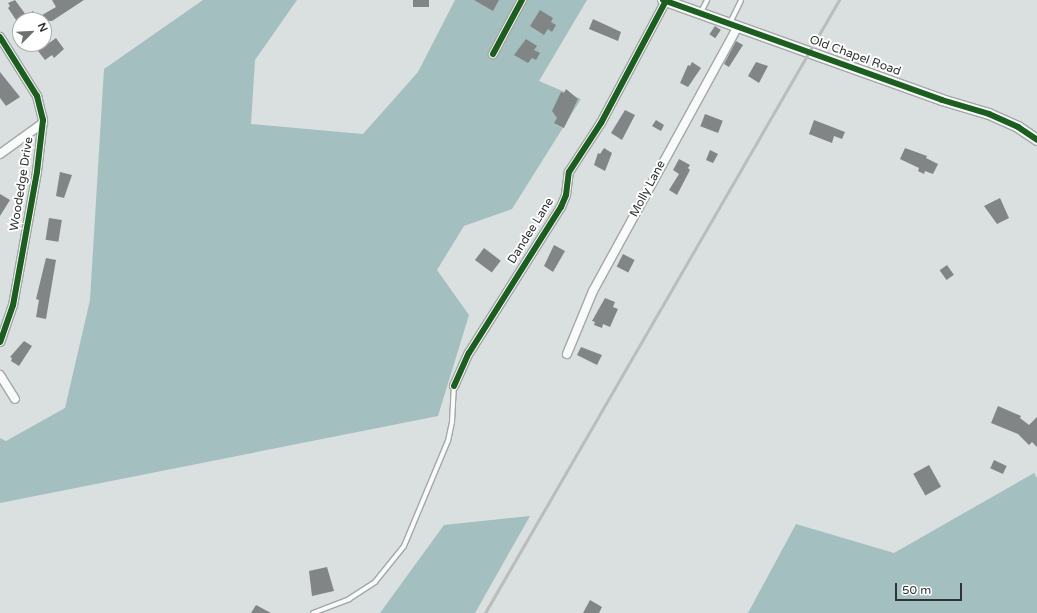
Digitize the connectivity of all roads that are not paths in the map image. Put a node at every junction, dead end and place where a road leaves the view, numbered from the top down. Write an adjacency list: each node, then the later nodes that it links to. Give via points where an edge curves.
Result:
1 (522, 0): 8 (street)
2 (707, 0): 5 (lane)
3 (741, 0): 6 (lane)
4 (664, 1): 5 (street, Old Chapel Road); 15 (street, Dandee Lane, via 601,123 569,172 566,195 560,207 469,353)
5 (700, 14): 6 (street, Old Chapel Road)
6 (733, 26): 10 (street, Old Chapel Road, via 942,100 989,114 1018,127); 13 (street, Molly Lane, via 593,291)
7 (0, 37): 9 (street, Woodedge Drive, via 37,96)
8 (493, 54)
9 (42, 123): 11 (street); 12 (street, Woodedge Drive, via 37,172 14,305)
10 (1037, 140)
11 (0, 154)
12 (0, 342)
13 (566, 354)
14 (0, 375): 16 (street)
15 (454, 386): 17 (lane, via 448,442 404,546 375,582 349,599)
16 (15, 399)
17 (313, 613)

